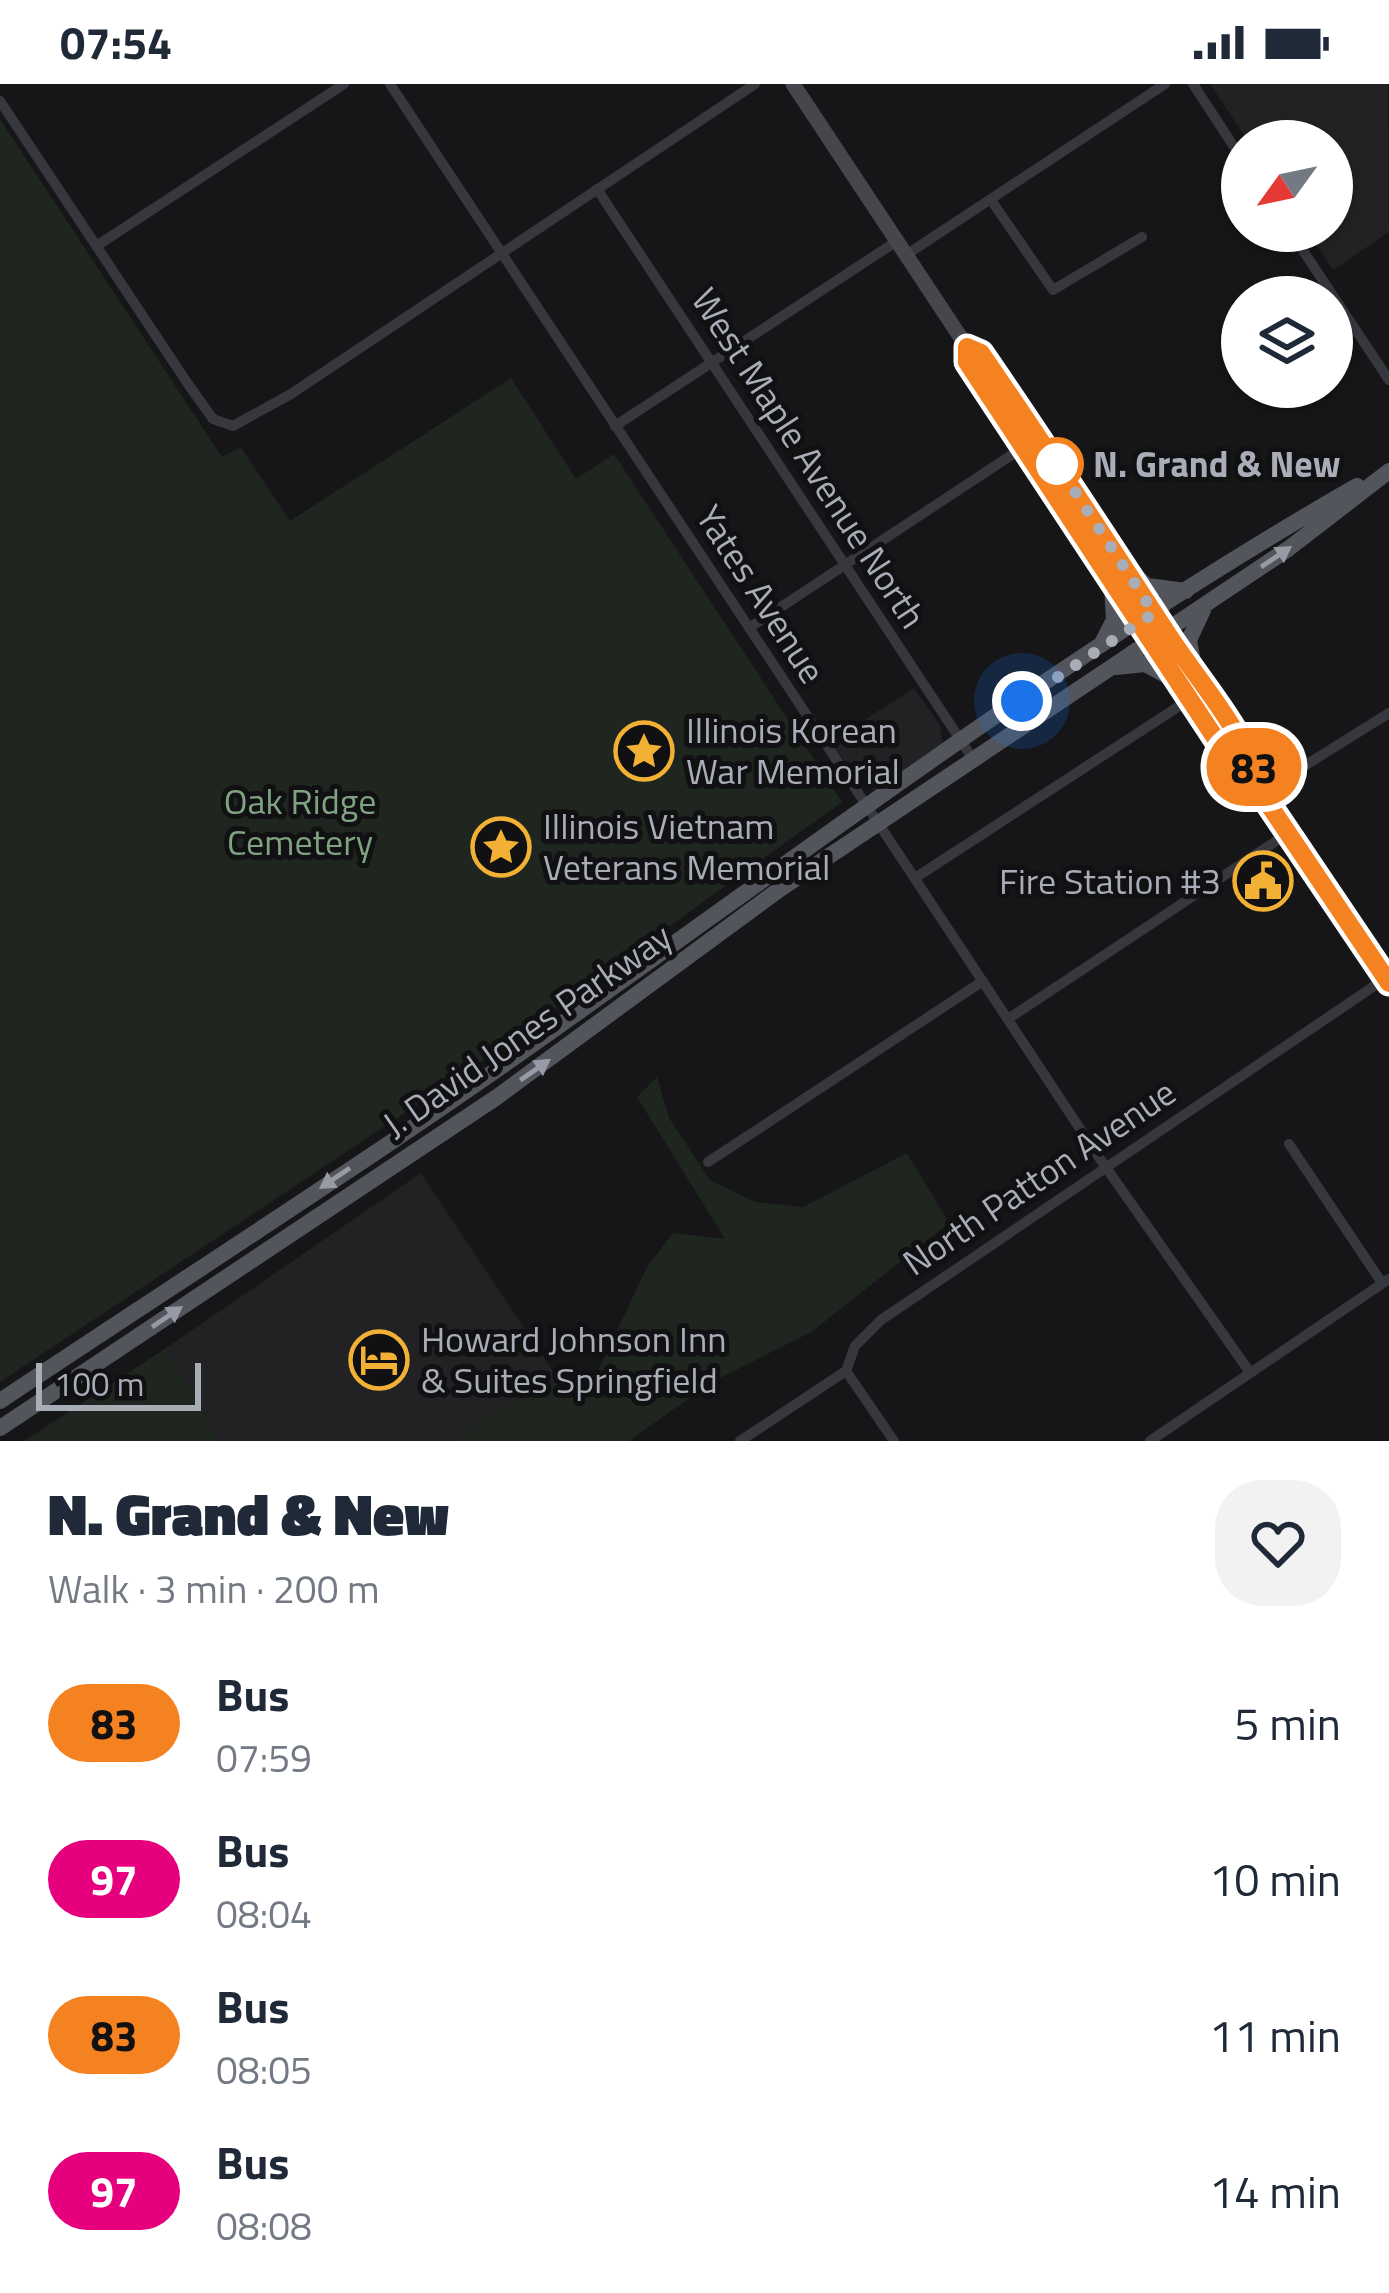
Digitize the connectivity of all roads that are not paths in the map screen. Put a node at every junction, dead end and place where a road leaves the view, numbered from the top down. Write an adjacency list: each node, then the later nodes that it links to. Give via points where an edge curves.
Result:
1 (344, 84): 12 (street)
2 (390, 84): 14 (street, Yates Avenue)
3 (755, 84): 9 (street)
4 (794, 84): 13 (main road)
5 (1165, 84): 10 (street)
6 (1193, 84): 8 (street)
7 (0, 101): 12 (street)
8 (1221, 126)
9 (596, 188): 14 (street); 17 (street, West Maple Avenue North)
10 (991, 200): 11 (street, via 1053,290); 13 (street)
11 (1142, 237)
12 (98, 245): 14 (street, via 224,425 257,416)
13 (901, 248): 16 (main road); 17 (street)
14 (503, 252): 19 (street, Yates Avenue)
15 (1304, 252): 18 (street)
16 (967, 347): 20 (main road, via 981,353); 21 (main road, via 967,362)
17 (711, 364): 19 (street); 24 (street, West Maple Avenue North)
18 (1389, 380)
19 (616, 426): 30 (street, Yates Avenue)
20 (1039, 437): 21 (street); 23 (main road)
21 (1021, 449): 24 (street); 25 (main road)
22 (1389, 469): 26 (main road, J. David Jones Parkway); 27 (main road, J. David Jones Parkway, one-way to 22)
23 (1122, 564): 26 (main road, via 1147,586); 28 (main road)
24 (844, 565): 30 (street); 39 (street, West Maple Avenue North)
25 (1112, 586): 29 (main road); 33 (main road, via 1114,620)
26 (1187, 591): 28 (main road, J. David Jones Parkway)
27 (1206, 604): 31 (main road, J. David Jones Parkway); 35 (main road, via 1189,640)
28 (1154, 613): 29 (main road, J. David Jones Parkway); 31 (main road)
29 (1137, 624): 32 (main road); 33 (main road, J. David Jones Parkway)
30 (749, 628): 42 (street, Yates Avenue)
31 (1166, 631): 32 (main road, J. David Jones Parkway); 35 (main road)
32 (1149, 642): 34 (main road, J. David Jones Parkway); 36 (main road)
33 (1097, 651): 39 (main road, J. David Jones Parkway)
34 (1110, 668): 36 (main road, via 1145,664); 40 (main road, J. David Jones Parkway)
35 (1195, 674): 41 (main road, via 1250,759)
36 (1173, 679): 37 (main road)
37 (1187, 700): 41 (main road); 45 (street)
38 (1389, 713): 41 (street)
39 (961, 742): 40 (street, West Maple Avenue North); 42 (main road, J. David Jones Parkway)
40 (973, 759): 43 (main road, J. David Jones Parkway)
41 (1261, 793): 44 (main road)
42 (866, 806): 43 (street, Yates Avenue); 55 (main road, J. David Jones Parkway, one-way to 55, via 492,1073)
43 (877, 823): 45 (street, Yates Avenue); 56 (main road, J. David Jones Parkway, one-way to 43, via 511,1088)
44 (1288, 832): 46 (main road); 48 (street)
45 (914, 878): 47 (street, Yates Avenue)
46 (1388, 979): 51 (street, North Patton Avenue)
47 (982, 981): 48 (street, Yates Avenue); 50 (street)
48 (1008, 1019): 51 (street, Yates Avenue)
49 (1289, 1144): 52 (street)
50 (708, 1162)
51 (1106, 1168): 53 (street, Yates Avenue); 54 (street, North Patton Avenue, via 881,1320 855,1346)
52 (1385, 1281): 53 (street)
53 (1250, 1370): 59 (street)
54 (846, 1371): 57 (street, North Patton Avenue); 58 (street)
55 (0, 1401)
56 (0, 1428)
57 (740, 1441)
58 (894, 1441)
59 (1150, 1441)

